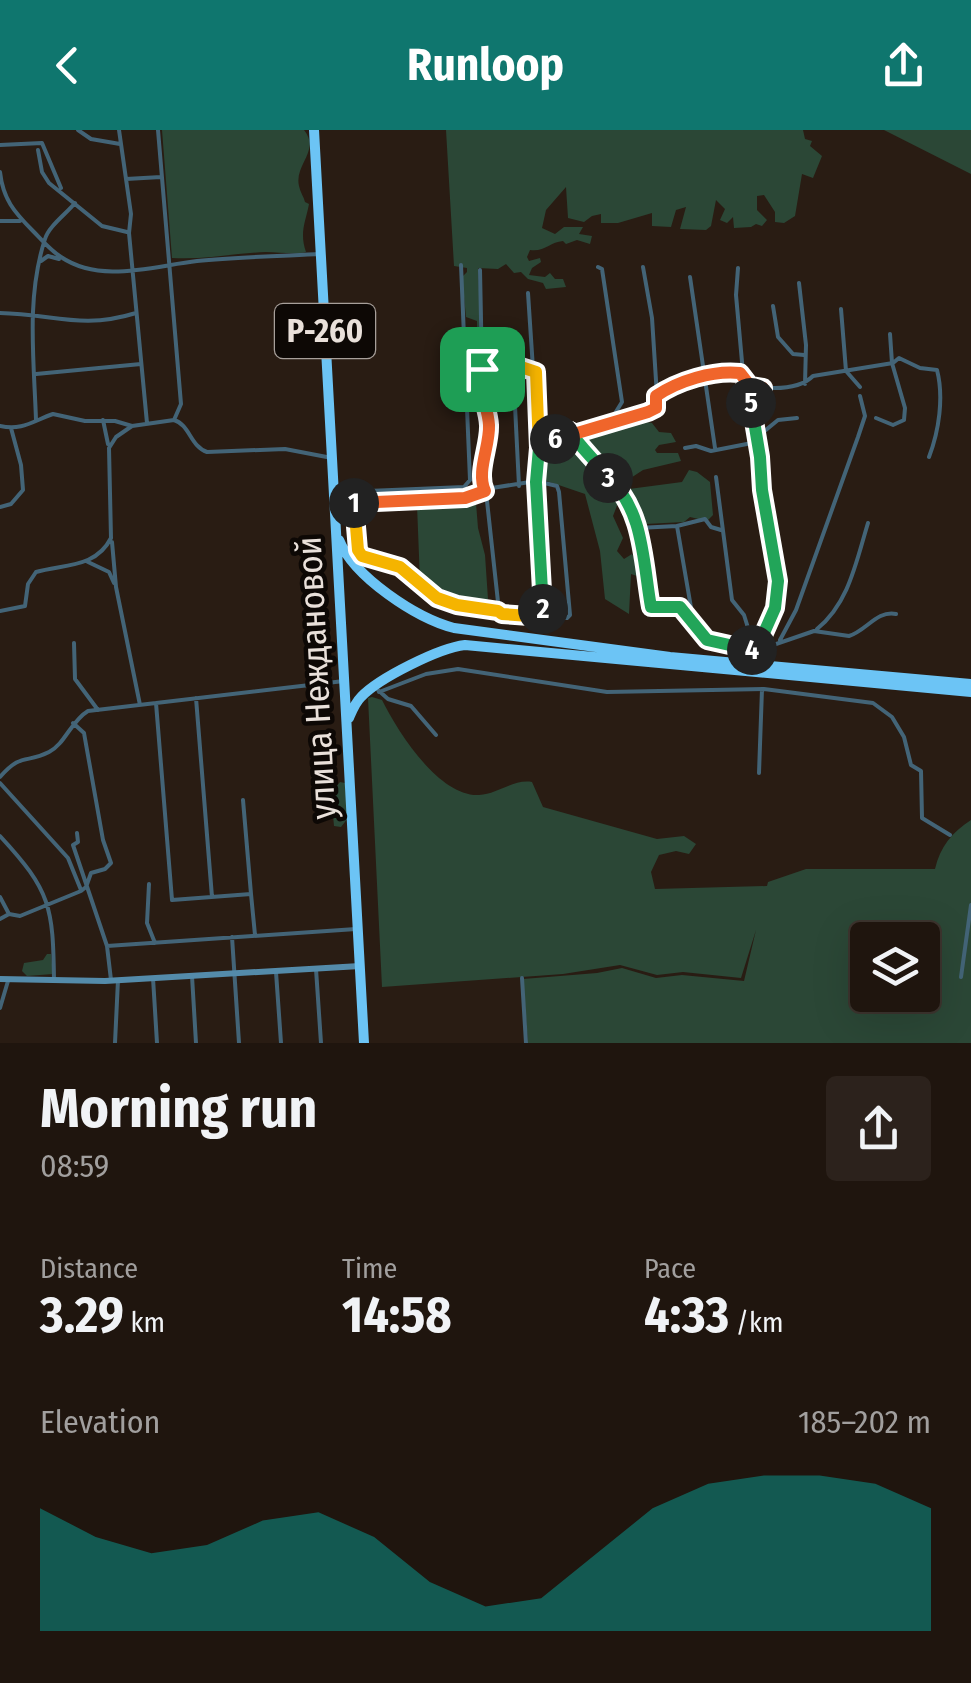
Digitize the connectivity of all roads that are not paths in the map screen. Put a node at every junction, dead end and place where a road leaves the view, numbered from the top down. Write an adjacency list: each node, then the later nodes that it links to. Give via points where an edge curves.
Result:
1 (78, 130): 5 (street)
2 (119, 130): 5 (street)
3 (158, 130): 9 (street)
4 (314, 130): 17 (highway, улица Неждановой / Р-260)
5 (120, 144): 10 (street)
6 (0, 145): 11 (street, via 42,143)
7 (38, 150): 11 (street, via 42,172)
8 (0, 172): 14 (street, via 12,211)
9 (161, 178): 10 (street); 21 (street)
10 (126, 179): 15 (street)
11 (56, 185): 12 (street)
12 (75, 203): 15 (street, via 102,226); 16 (street)
13 (0, 222): 14 (street)
14 (25, 223): 16 (street)
15 (129, 233): 25 (street)
16 (45, 243): 18 (street); 19 (street)
17 (321, 254): 21 (street); 70 (highway, улица Неждановой / Р-260)
18 (40, 260): 19 (street); 34 (street)
19 (64, 260): 25 (street, via 97,270)
20 (461, 265): 75 (street, via 470,480 464,487 368,490)
21 (167, 266): 25 (street); 56 (street, via 181,404)
22 (598, 267): 61 (street, via 622,402 614,416)
23 (643, 267): 49 (street)
24 (738, 268): 45 (street)
25 (132, 270): 33 (street)
26 (480, 270): 40 (street)
27 (690, 277): 44 (street)
28 (799, 283): 36 (street)
29 (528, 293): 41 (street)
30 (773, 306): 36 (street, via 778,337 793,354)
31 (841, 309): 42 (street)
32 (0, 312): 34 (street)
33 (136, 312): 34 (street, via 75,322); 37 (street)
34 (32, 314): 43 (street)
35 (890, 334): 38 (street)
36 (804, 355): 46 (street)
37 (141, 364): 43 (street); 57 (street)
38 (892, 364): 42 (street); 53 (street, via 904,420 893,425); 69 (street, via 899,358 937,370 939,413)
39 (518, 366): 40 (street); 41 (street); 73 (street)
40 (482, 369): 74 (street, via 489,420)
41 (533, 370): 66 (street, via 539,377)
42 (846, 371): 46 (street, via 813,376); 47 (street)
43 (34, 374): 54 (street)
44 (704, 376): 45 (street, via 733,372); 49 (street); 68 (street)
45 (744, 379): 48 (street); 51 (street)
46 (805, 384): 48 (street)
47 (860, 387)
48 (763, 388): 51 (street)
49 (656, 396): 61 (street, via 656,408 648,412 586,433)
50 (860, 396): 97 (street, via 865,416)
51 (750, 407): 64 (street)
52 (797, 418): 64 (street, via 778,420)
53 (876, 418)
54 (36, 420): 55 (street, via 52,414); 60 (street)
55 (103, 420): 59 (street); 62 (street)
56 (174, 420): 57 (street); 70 (street, via 207,452 285,449)
57 (146, 423): 59 (street)
58 (0, 426): 60 (street)
59 (132, 426): 63 (street)
60 (10, 428): 78 (street, via 23,490)
61 (570, 431): 66 (street); 81 (street, via 624,494)
62 (107, 435): 63 (street); 65 (street)
63 (116, 437): 65 (street)
64 (757, 440): 68 (street); 101 (street, via 778,581 775,608)
65 (109, 448): 84 (street)
66 (539, 448): 72 (street)
67 (685, 448): 68 (street)
68 (716, 448)
69 (930, 457)
70 (332, 458): 77 (highway, улица Неждановой / Р-260)
71 (716, 477): 83 (street)
72 (536, 482): 73 (street); 92 (street); 92 (street, via 560,492 570,604 567,618)
73 (519, 486): 74 (street)
74 (485, 491): 76 (street, via 465,498); 89 (street)
75 (358, 496)
76 (354, 503): 77 (street); 89 (street, via 362,556 400,567 437,598)
77 (334, 504): 82 (highway, улица Неждановой / Р-260)
78 (0, 507)
79 (868, 523): 95 (street, via 844,597)
80 (678, 526): 81 (street); 83 (street, via 706,519); 93 (street)
81 (638, 528): 93 (street, via 651,607 680,607)
82 (336, 531): 86 (highway, улица Неждановой / Р-260); 87 (highway)
83 (723, 531): 101 (street, via 732,600)
84 (111, 538): 85 (street); 88 (street)
85 (86, 562): 88 (street, via 109,572); 90 (street, via 36,572 25,606)
86 (338, 565): 87 (highway); 103 (highway, улица Неждановой / Р-260)
87 (355, 565): 94 (highway, via 421,616)
88 (116, 588): 113 (street)
89 (498, 611): 92 (street)
90 (0, 612)
91 (896, 614): 95 (street, via 850,636)
92 (543, 617)
93 (694, 625): 101 (street, via 707,640)
94 (454, 628): 96 (highway); 100 (highway, via 459,638)
95 (814, 630): 97 (street)
96 (478, 632): 99 (highway, via 461,639); 102 (highway)
97 (779, 641): 101 (street)
98 (74, 643): 114 (street, via 75,679)
99 (477, 645): 100 (highway); 102 (highway)
100 (452, 647): 106 (highway)
101 (756, 651): 102 (street)
102 (750, 668): 105 (highway); 107 (street)
103 (344, 681): 109 (highway, улица Неждановой / Р-260); 111 (street)
104 (971, 684): 105 (highway)
105 (917, 685): 108 (highway)
106 (377, 689): 107 (street, via 458,669 607,692); 110 (highway); 117 (street, via 411,706)
107 (760, 689): 118 (street); 122 (street, via 873,704 892,717 910,765 922,771 922,818)
108 (971, 692)
109 (344, 694): 110 (highway); 116 (highway, улица Неждановой / Р-260)
110 (360, 697): 116 (highway)
111 (196, 698): 112 (street); 128 (street)
112 (156, 703): 113 (street); 128 (street, via 172,900)
113 (140, 704): 114 (street)
114 (98, 710): 115 (street)
115 (73, 722): 119 (street, via 49,752 24,758); 125 (street, via 84,733 111,863 90,873)
116 (346, 729): 133 (highway, улица Неждановой / Р-260)
117 (436, 735)
118 (759, 773)
119 (0, 780): 125 (street, via 68,858)
120 (244, 800): 126 (street)
121 (77, 833): 125 (street, via 73,846)
122 (950, 835)
123 (0, 836): 129 (street, via 43,888)
124 (150, 884): 136 (street, via 146,923)
125 (84, 889): 129 (street); 137 (street)
126 (252, 894): 128 (street); 134 (street)
127 (0, 897): 131 (street)
128 (212, 897)
129 (47, 904): 131 (street); 148 (street)
130 (971, 905): 143 (street)
131 (9, 914): 132 (street)
132 (0, 919)
133 (358, 929): 134 (street); 138 (highway, улица Неждановой / Р-260)
134 (255, 936): 135 (street)
135 (232, 937): 136 (street); 141 (street)
136 (155, 943): 137 (street)
137 (107, 946): 147 (street)
138 (361, 966): 139 (street); 157 (highway, улица Неждановой / Р-260)
139 (316, 970): 140 (street); 155 (street)
140 (276, 972): 141 (street); 154 (street)
141 (236, 974): 142 (street); 153 (street)
142 (192, 976): 144 (street); 152 (street)
143 (961, 977)
144 (153, 978): 147 (street); 151 (street)
145 (522, 978): 158 (street)
146 (4, 980): 148 (street); 149 (street)
147 (114, 980): 148 (street); 150 (street)
148 (54, 981)
149 (0, 1008)
150 (114, 1043)
151 (157, 1043)
152 (196, 1043)
153 (239, 1043)
154 (281, 1043)
155 (321, 1043)
156 (352, 1043): 157 (street)
157 (364, 1043)
158 (526, 1043)

